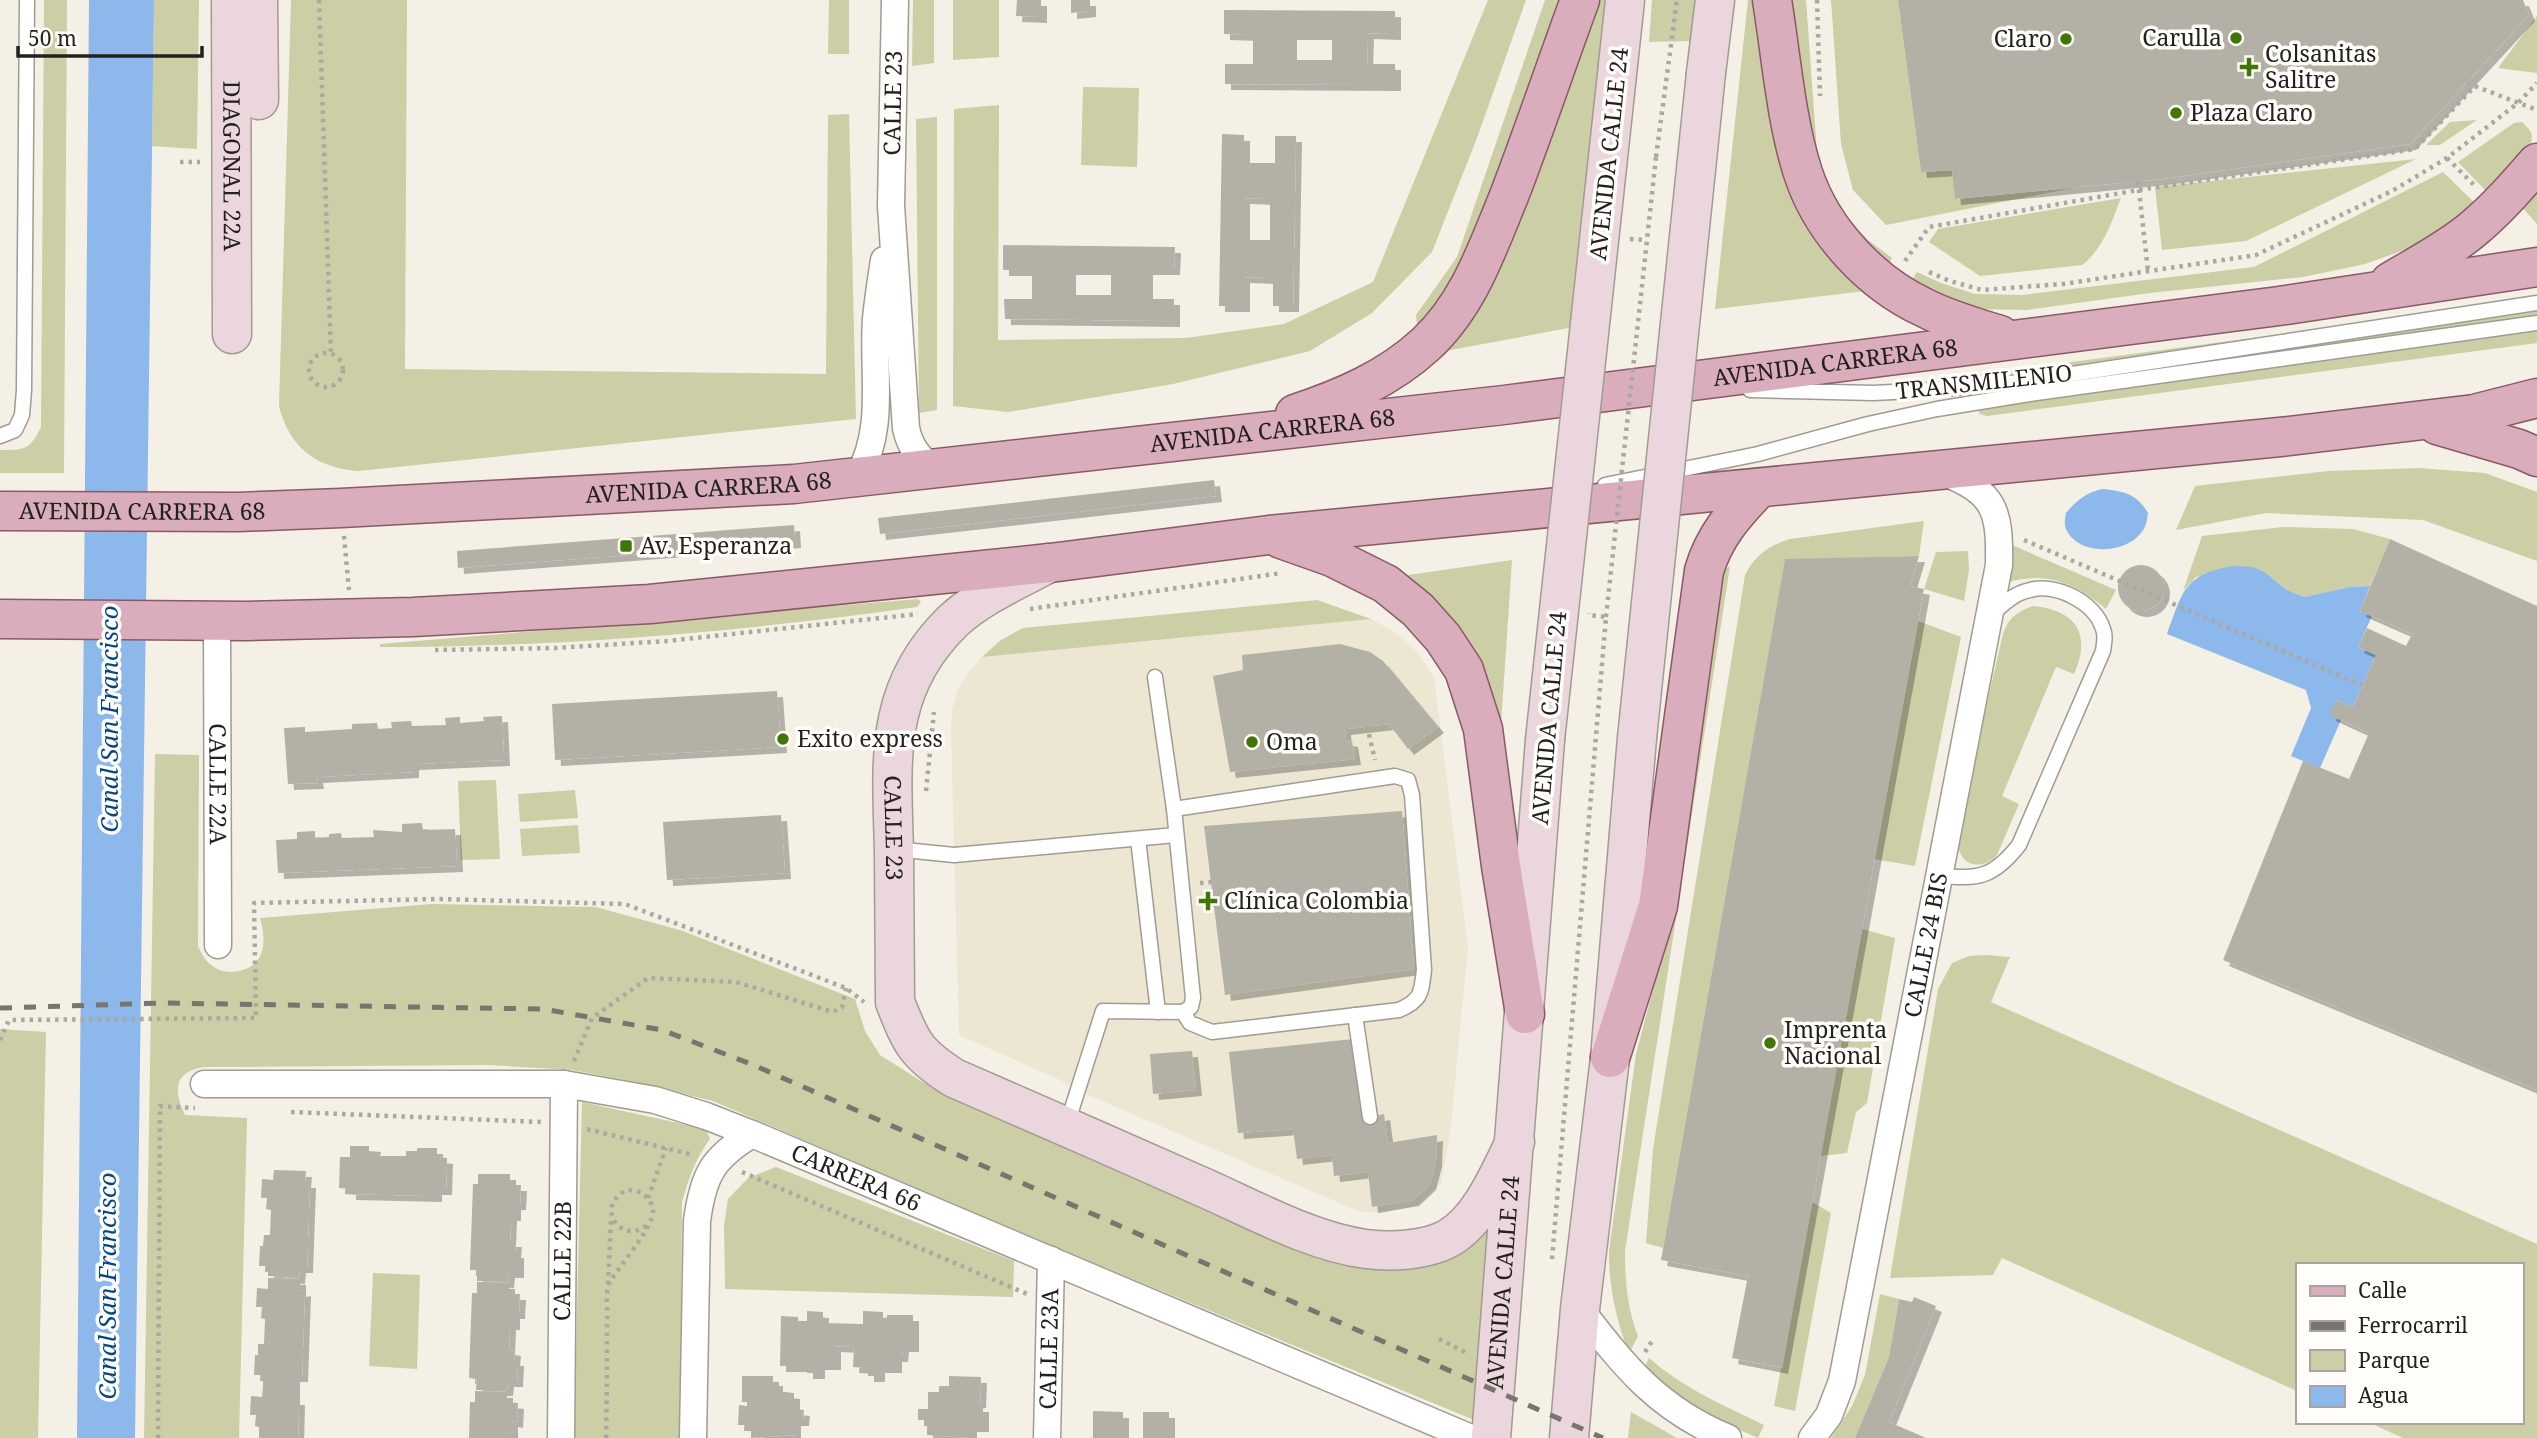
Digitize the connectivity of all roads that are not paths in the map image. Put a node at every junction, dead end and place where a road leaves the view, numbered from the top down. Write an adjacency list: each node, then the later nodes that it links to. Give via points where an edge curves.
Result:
1 (27, 0): 21 (lane, via 24,390 22,415 15,430)
2 (232, 0): 3 (main road, DIAGONAL 22A, via 245,333)
3 (258, 0)
4 (895, 0): 10 (street, CALLE 23)
5 (1580, 0): 20 (main road, via 1485,256 1449,318 1388,374 1325,404)
6 (1625, 0): 43 (main road, AVENIDA CALLE 24, bridge, via 1545,740)
7 (1715, 0): 45 (main road, bridge, via 1637,738)
8 (1772, 0): 15 (main road, via 1803,174 1845,247 1887,285 1922,307)
9 (2537, 163): 12 (main road, via 2472,230)
10 (891, 206): 23 (street, CALLE 23, via 906,428 918,457); 25 (street, CALLE 23, via 876,319 876,429)
11 (2537, 267): 12 (main road, AVENIDA CARRERA 68)
12 (2372, 292): 15 (main road, AVENIDA CARRERA 68)
13 (2537, 303): 16 (lane, TRANSMILENIO)
14 (2537, 323): 16 (lane, TRANSMILENIO)
15 (2016, 339): 18 (main road, AVENIDA CARRERA 68)
16 (2021, 388): 18 (lane, TRANSMILENIO, via 1728,391); 28 (lane, TRANSMILENIO, via 1758,454)
17 (2537, 398): 19 (main road)
18 (1426, 414): 20 (main road, AVENIDA CARRERA 68)
19 (2425, 421): 22 (main road); 24 (main road)
20 (1239, 435): 23 (main road, AVENIDA CARRERA 68)
21 (0, 436)
22 (2537, 457)
23 (934, 469): 25 (main road, AVENIDA CARRERA 68)
24 (1941, 471): 26 (main road); 31 (street, CALLE 24 BIS, via 1968,482 1985,495 1994,511 1999,545)
25 (858, 477): 27 (main road, AVENIDA CARRERA 68, via 341,509)
26 (1759, 488): 28 (main road); 45 (main road, via 1719,534 1704,571 1658,906)
27 (0, 511)
28 (1443, 518): 29 (main road)
29 (1269, 535): 30 (main road); 43 (main road, via 1332,557 1386,584 1418,610 1464,670 1483,729)
30 (1050, 563): 33 (main road, via 650,604); 38 (main road, CALLE 23, via 997,590 955,619 910,680 891,757)
31 (1989, 617): 39 (street, CALLE 24 BIS); 39 (lane, via 2018,594 2033,589 2067,593 2099,619 2105,632 2103,650 2019,845 1995,871 1962,878)
32 (0, 619): 33 (main road)
33 (217, 621): 40 (street, CALLE 22A)
34 (1155, 677): 35 (lane)
35 (1174, 809): 36 (lane); 44 (lane, via 1395,776 1408,780 1424,970 1420,995 1399,1010)
36 (1176, 835): 37 (lane); 42 (lane, via 1193,999)
37 (1138, 839): 38 (lane, via 954,855); 41 (lane)
38 (894, 849): 49 (main road, CALLE 23, via 895,1002 909,1038 929,1062 954,1078)
39 (1939, 876): 61 (street, CALLE 24 BIS, via 1842,1381 1829,1415)
40 (218, 945)
41 (1158, 1012): 42 (lane); 49 (lane, via 1103,1011)
42 (1183, 1012): 44 (lane, via 1190,1023 1212,1032)
43 (1525, 1014): 51 (main road, AVENIDA CALLE 24)
44 (1355, 1015): 48 (lane)
45 (1610, 1058): 53 (main road)
46 (564, 1084): 47 (street, CARRERA 66); 50 (street, CARRERA 66, via 656,1101); 54 (street, CALLE 22B)
47 (203, 1096)
48 (1370, 1117)
49 (1067, 1127): 51 (main road, via 1277,1220 1332,1242 1366,1249 1405,1250 1449,1238 1478,1209)
50 (752, 1134): 52 (street, CARRERA 66); 55 (street, via 717,1161 701,1191)
51 (1515, 1142): 58 (main road, AVENIDA CALLE 24)
52 (1051, 1260): 56 (street, CALLE 23A); 57 (street, CARRERA 66)
53 (1580, 1309): 59 (main road); 60 (street, via 1643,1385 1701,1427)
54 (561, 1438)
55 (693, 1438)
56 (1047, 1438)
57 (1471, 1438)
58 (1491, 1438)
59 (1569, 1438)
60 (1728, 1438)
61 (1812, 1438)

